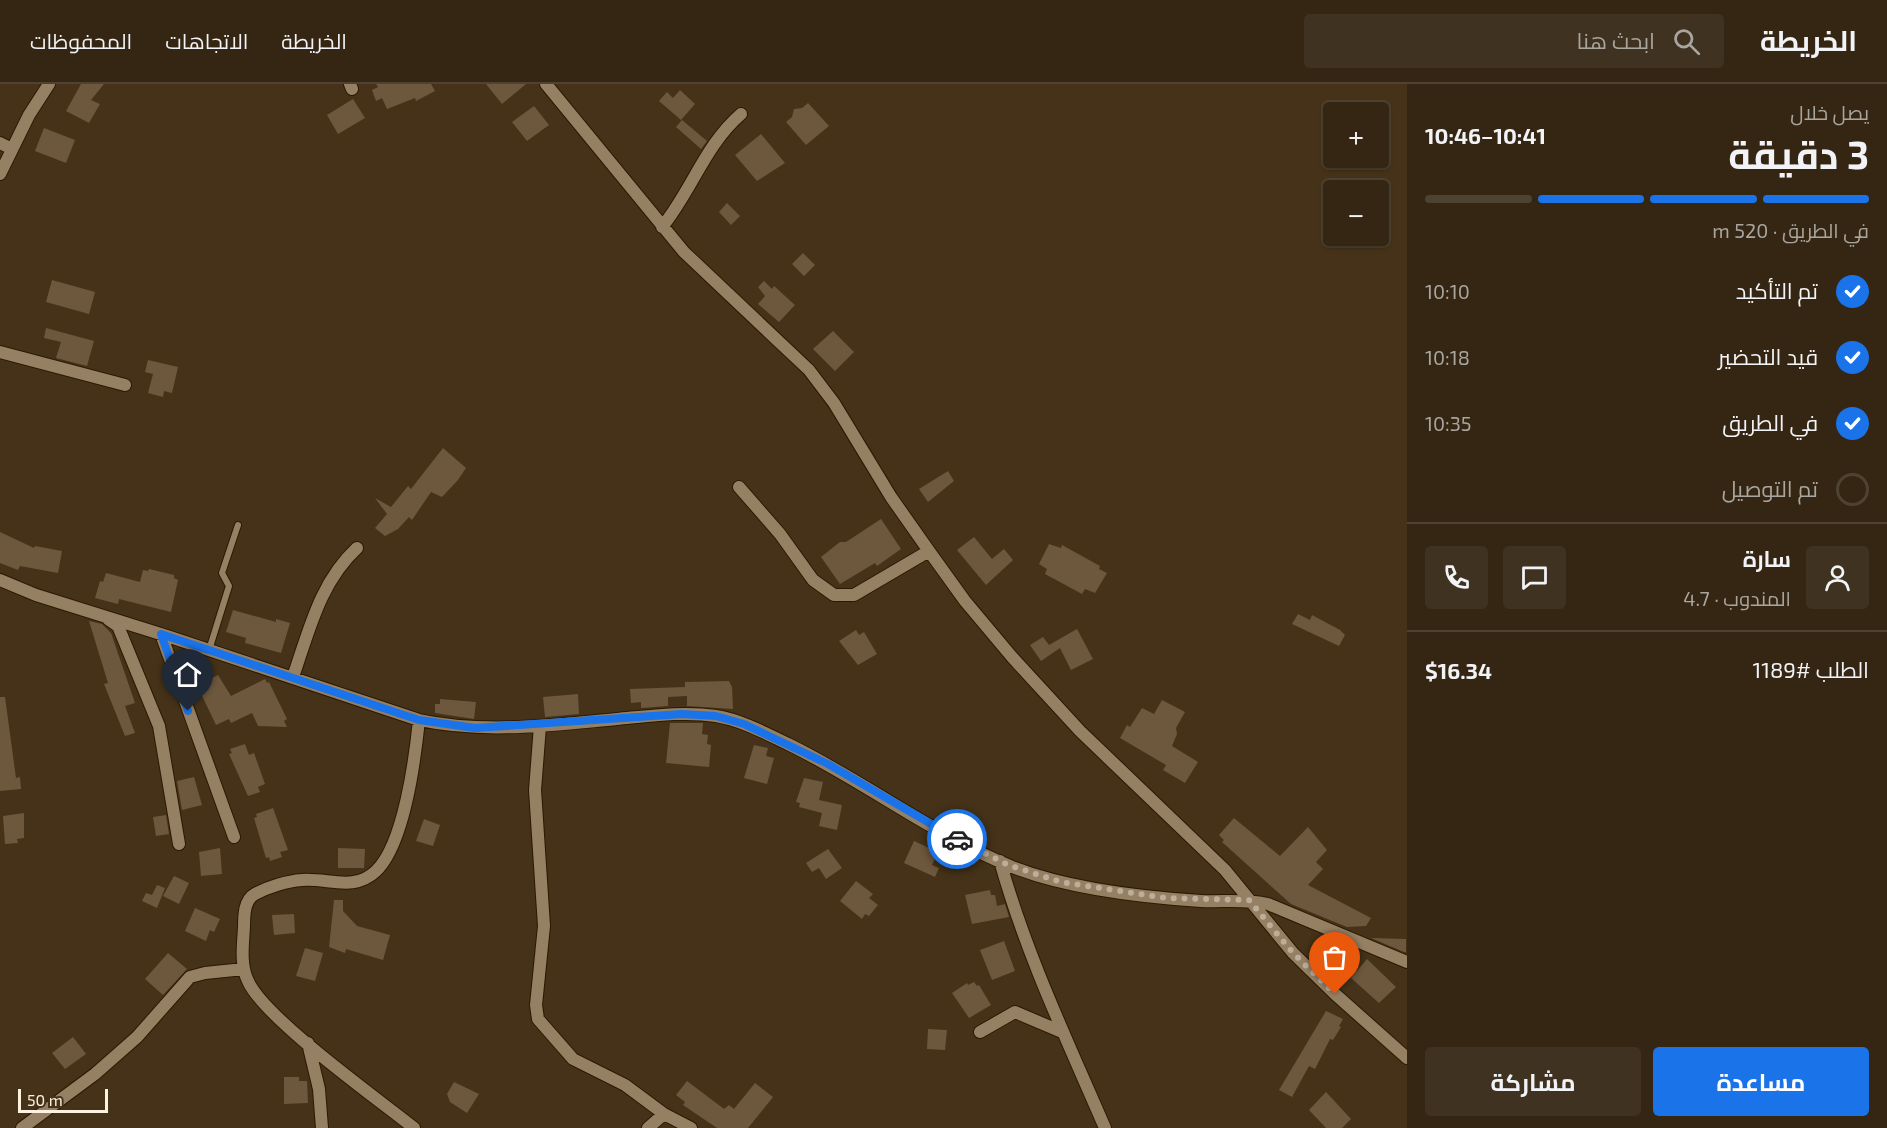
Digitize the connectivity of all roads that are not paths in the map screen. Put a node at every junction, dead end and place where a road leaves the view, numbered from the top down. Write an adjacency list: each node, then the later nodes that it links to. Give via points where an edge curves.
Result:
1 (49, 84): 5 (street)
2 (546, 84): 7 (street)
3 (741, 114): 7 (street, via 712,144 687,193)
4 (0, 142): 5 (street)
5 (12, 149): 6 (street)
6 (0, 174)
7 (662, 227): 13 (street, via 728,296 809,370)
8 (0, 352): 9 (street)
9 (125, 385)
10 (739, 487): 13 (street, via 813,580 834,595 854,596)
11 (238, 525): 17 (lane, via 222,573 229,586 225,604)
12 (357, 548): 18 (street, via 329,581)
13 (928, 551): 24 (street, via 1019,665 1080,731 1225,870)
14 (0, 579): 15 (street, via 36,595)
15 (102, 615): 16 (street); 22 (street, via 118,626 159,726)
16 (161, 634): 17 (street); 21 (street)
17 (209, 650): 18 (street)
18 (293, 677): 19 (street)
19 (419, 720): 20 (street, via 475,728); 26 (street, via 400,821 377,870 356,883 290,881 254,894 245,913)
20 (540, 726): 23 (street, via 682,714 729,719 828,764); 31 (street, via 535,790 544,926 538,1019 573,1059 625,1085)
21 (234, 837)
22 (178, 844)
23 (1000, 861): 24 (street, via 1061,882 1166,898); 28 (street, via 1015,914)
24 (1249, 900): 25 (street, via 1280,907); 30 (street, via 1293,953)
25 (1407, 962)
26 (244, 969): 29 (street, via 253,991); 32 (street, via 190,977 137,1037)
27 (980, 1032): 28 (street, via 1015,1012)
28 (1062, 1032): 37 (street)
29 (308, 1043): 33 (street, via 319,1089); 34 (street)
30 (1407, 1058)
31 (664, 1114): 35 (street); 36 (street)
32 (22, 1128)
33 (322, 1128)
34 (414, 1128)
35 (648, 1128)
36 (690, 1128)
37 (1105, 1128)

